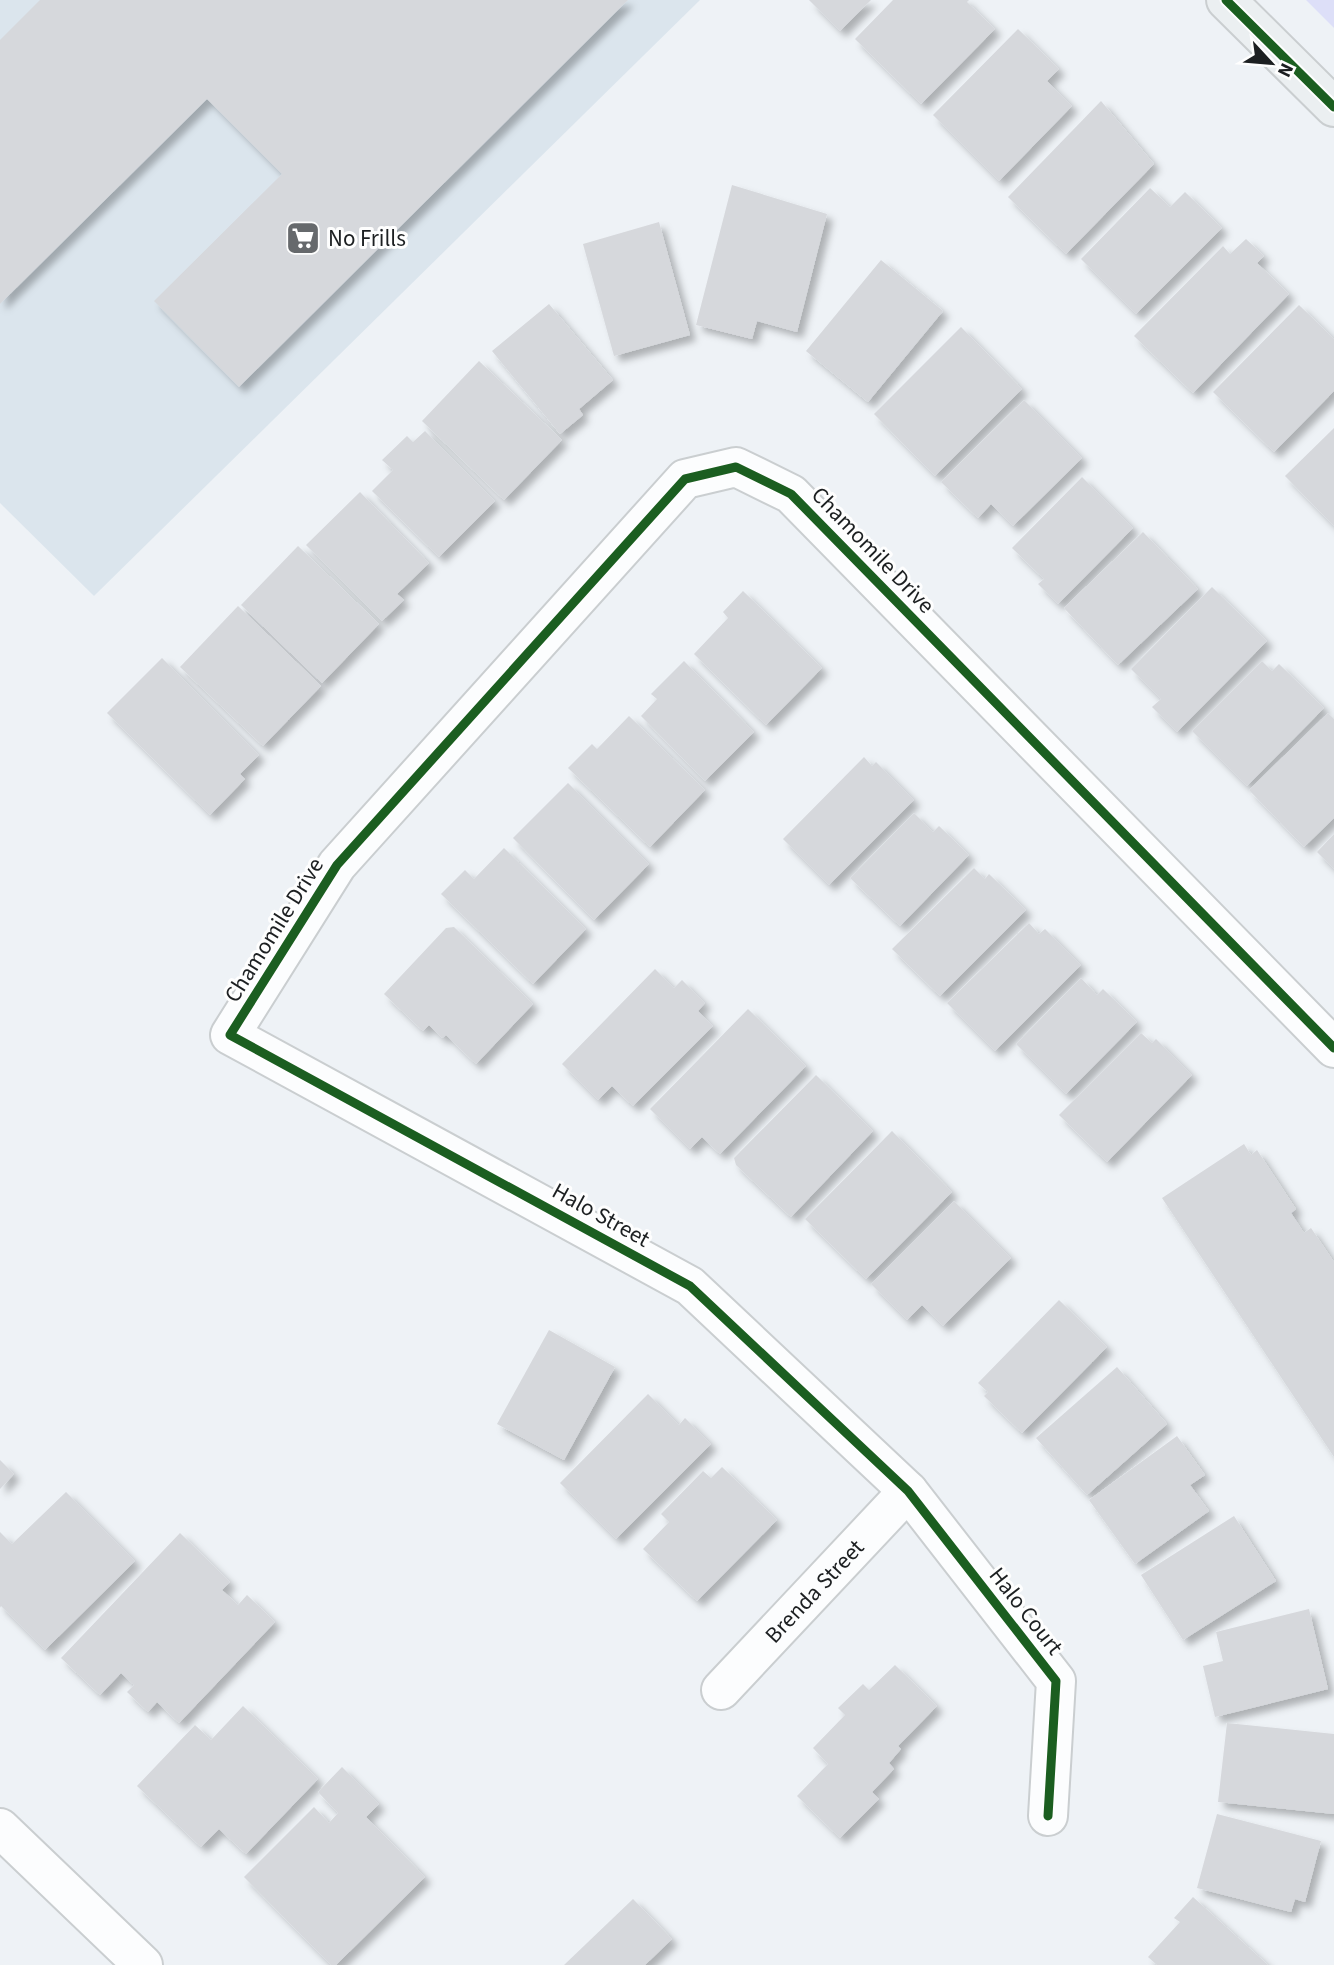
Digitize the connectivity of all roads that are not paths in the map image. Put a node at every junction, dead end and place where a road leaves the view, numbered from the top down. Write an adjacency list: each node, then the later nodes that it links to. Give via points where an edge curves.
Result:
1 (1226, 0): 2 (main road)
2 (1334, 107)
3 (230, 1035): 4 (street, Chamomile Drive, via 337,864 685,479 736,467 791,494); 5 (street, Halo Street, via 690,1286)
4 (1334, 1048)
5 (908, 1492): 6 (street, Brenda Street); 7 (street, Halo Court, via 1056,1681)
6 (721, 1690)
7 (1048, 1816)
8 (0, 1828): 9 (street)
9 (143, 1965)

